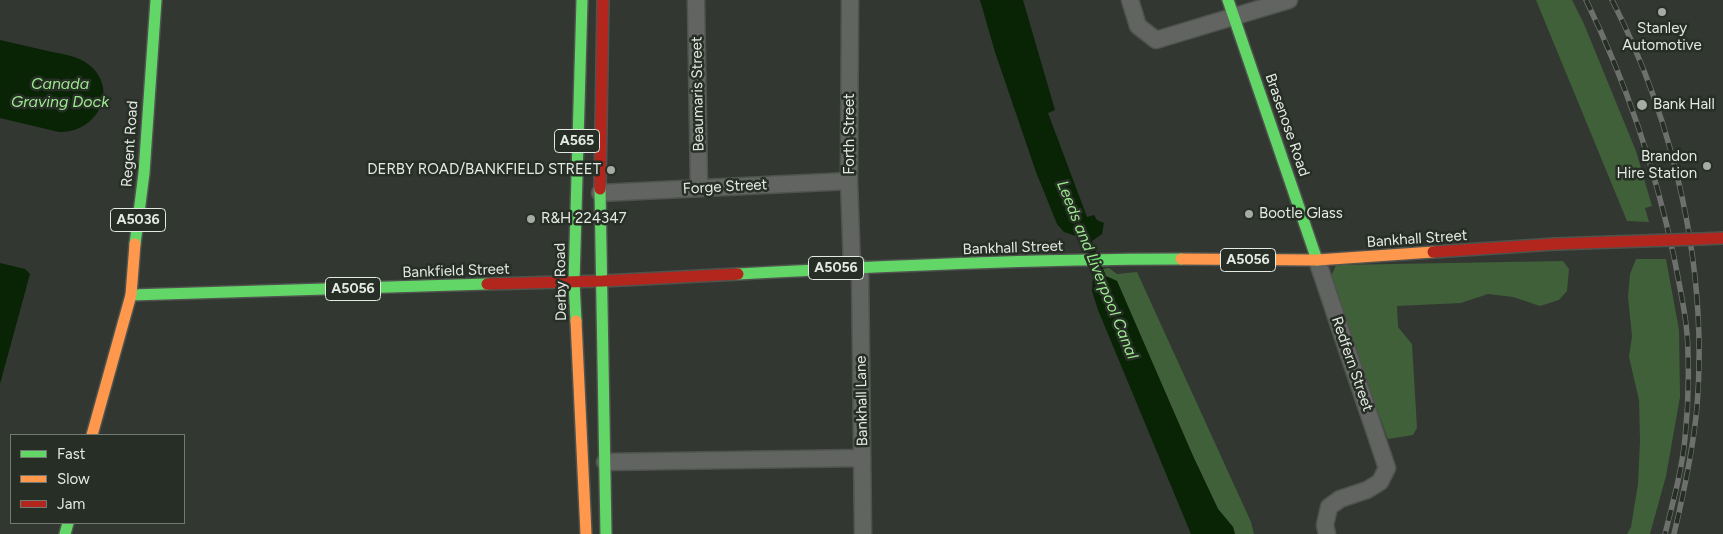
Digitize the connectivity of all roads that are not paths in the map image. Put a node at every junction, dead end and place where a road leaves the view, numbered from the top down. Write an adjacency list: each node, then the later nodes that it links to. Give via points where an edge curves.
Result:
1 (156, 0): 19 (main road, Regent Road / A5036, via 144,173)
2 (582, 0): 17 (main road, Derby Road / A565)
3 (603, 0): 10 (main road, A565)
4 (696, 0): 12 (street, Beaumaris Street)
5 (850, 0): 11 (street, Forth Street)
6 (1130, 0): 9 (street, via 1138,26 1156,40)
7 (1228, 0): 9 (main road, Brasenose Road)
8 (1289, 0): 9 (street)
9 (1234, 17): 15 (main road, Brasenose Road)
10 (601, 132): 13 (main road, A565); 17 (main road, via 594,161 591,262 586,274)
11 (849, 181): 12 (street, Forge Street); 16 (street, Forth Street)
12 (699, 188): 13 (street, Forge Street)
13 (600, 193): 18 (main road, A565)
14 (1723, 238): 15 (main road, Bankhall Street / A5056, bridge, via 1555,244)
15 (1317, 260): 16 (main road, Bankhall Street / A5056, via 1115,259); 29 (street, Redfern Street, via 1386,468 1380,482 1329,507 1325,525)
16 (856, 267): 18 (main road, Bankhall Street / A5056); 24 (street, Bankhall Lane)
17 (574, 282): 18 (main road, Bankfield Street / A5056); 19 (main road, Bankfield Street / A5056); 23 (main road, Derby Road / A565)
18 (603, 282): 20 (main road, via 593,288); 25 (main road, A565)
19 (131, 295): 22 (main road, Regent Road / A5036)
20 (590, 298)
21 (592, 404): 23 (main road)
22 (92, 434)
23 (581, 434): 26 (main road, Derby Road / A565)
24 (862, 458): 25 (street); 28 (street, Bankhall Lane)
25 (605, 462): 27 (main road, A565)
26 (586, 534)
27 (606, 534)
28 (863, 534)
29 (1327, 534)

